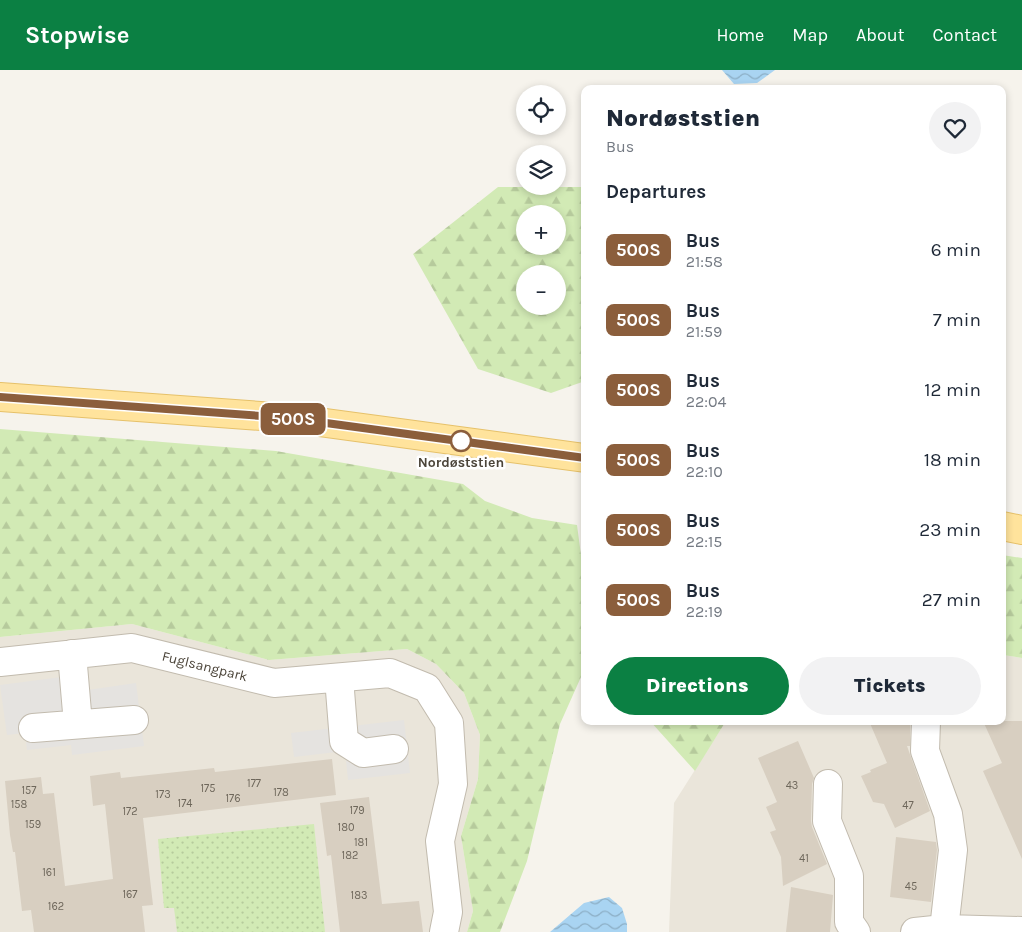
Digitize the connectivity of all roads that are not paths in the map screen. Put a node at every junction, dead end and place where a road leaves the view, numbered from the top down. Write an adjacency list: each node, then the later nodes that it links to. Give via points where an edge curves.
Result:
1 (0, 398): 2 (main road, via 289,418)
2 (581, 457)
3 (1006, 527): 4 (main road)
4 (1022, 530)
5 (72, 654): 6 (street, Fuglsangpark); 7 (street, Fuglsangpark, via 132,648 274,683); 9 (street)
6 (0, 662)
7 (339, 678): 12 (street, via 344,741 363,753); 16 (street, Fuglsangpark, via 390,673 427,688 449,723 453,784 440,841 448,912)
8 (134, 720): 9 (street)
9 (78, 724): 11 (street)
10 (926, 725): 14 (street, via 925,752 948,814 953,850)
11 (33, 728)
12 (394, 750)
13 (828, 784): 17 (street, via 827,821 848,876 849,922)
14 (945, 930): 15 (street); 18 (street)
15 (1022, 931)
16 (444, 932)
17 (856, 932)
18 (915, 932)

